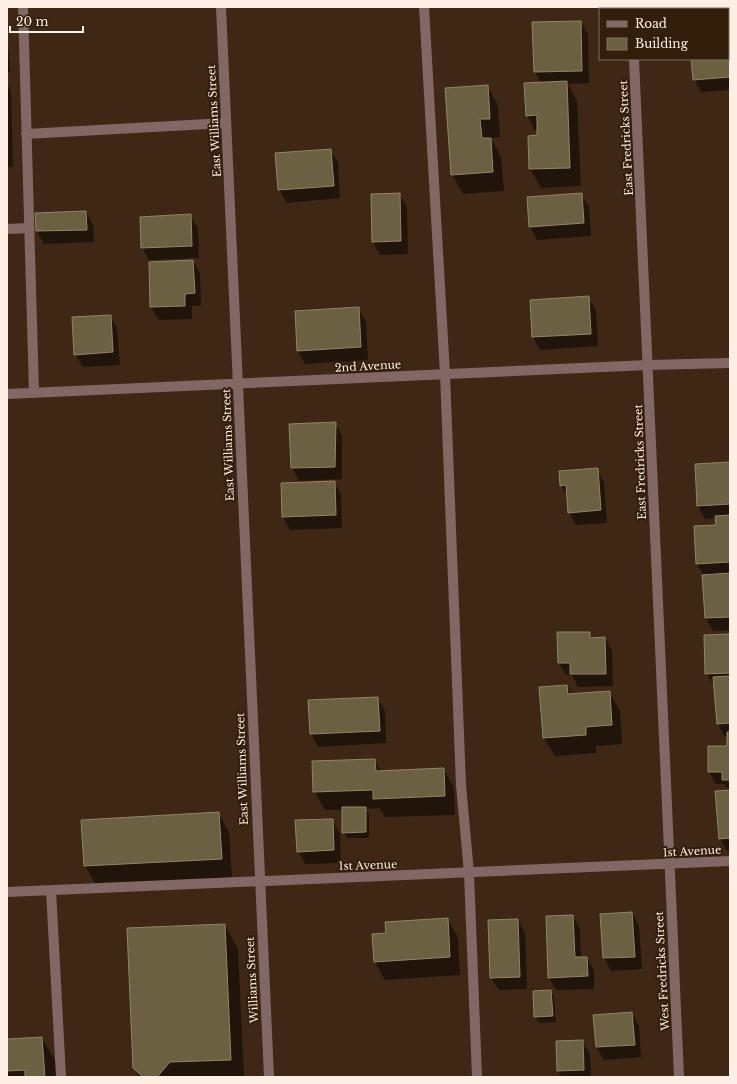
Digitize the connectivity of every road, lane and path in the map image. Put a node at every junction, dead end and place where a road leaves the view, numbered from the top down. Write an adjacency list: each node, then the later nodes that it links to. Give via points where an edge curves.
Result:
1 (22, 7): 6 (street)
2 (221, 7): 5 (street, East Williams Street)
3 (424, 7): 11 (street)
4 (634, 60): 10 (street, East Fredricks Street)
5 (226, 123): 6 (street); 12 (street, East Williams Street)
6 (26, 134): 7 (street)
7 (29, 228): 8 (street); 13 (street)
8 (7, 229)
9 (730, 363): 10 (street, 2nd Avenue)
10 (648, 365): 11 (street, 2nd Avenue); 16 (street, East Fredricks Street)
11 (445, 374): 12 (street, 2nd Avenue); 17 (street, via 461,785)
12 (238, 384): 13 (street, 2nd Avenue); 18 (street, East Williams Street)
13 (34, 393): 14 (street, 2nd Avenue)
14 (7, 394)
15 (730, 861): 16 (street, 1st Avenue)
16 (668, 864): 17 (street, 1st Avenue); 24 (street, West Fredricks Street)
17 (469, 873): 18 (street, 1st Avenue); 23 (street)
18 (259, 882): 19 (street, 1st Avenue); 22 (street, Williams Street)
19 (51, 890): 20 (street, 1st Avenue); 21 (street)
20 (7, 892)
21 (60, 1077)
22 (269, 1077)
23 (477, 1077)
24 (679, 1077)

